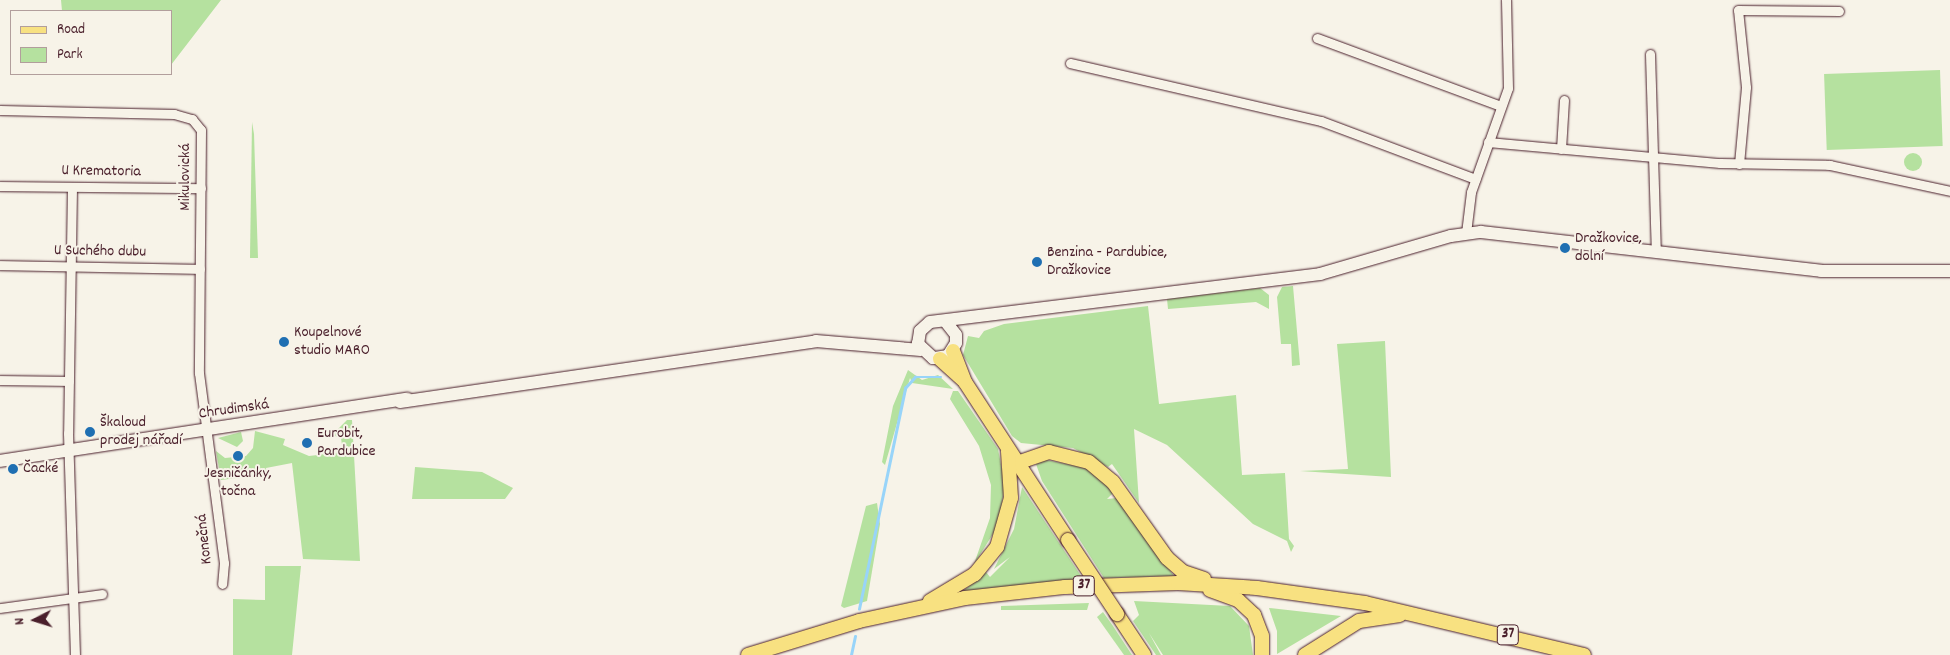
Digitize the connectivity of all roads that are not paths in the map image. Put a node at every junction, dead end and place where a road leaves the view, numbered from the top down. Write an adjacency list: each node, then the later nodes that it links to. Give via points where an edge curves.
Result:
1 (1506, 0): 7 (street, via 1508,88)
2 (1839, 11): 12 (street, via 1738,10 1746,87)
3 (1317, 38): 7 (street)
4 (1650, 54): 11 (street)
5 (1070, 63): 13 (street, via 1321,121)
6 (1564, 100): 10 (street)
7 (1501, 106): 9 (street)
8 (0, 110): 16 (street, Mikulovická, via 183,115 201,130)
9 (1488, 142): 10 (street); 13 (street)
10 (1561, 149): 11 (street)
11 (1655, 158): 12 (street); 19 (street)
12 (1739, 164): 17 (street, via 1830,165)
13 (1475, 179): 18 (street)
14 (0, 186): 15 (street, U Krematoria)
15 (72, 187): 16 (street, U Krematoria); 21 (street)
16 (201, 188): 22 (street, Mikulovická)
17 (1950, 191)
18 (1466, 233): 19 (main road, via 1500,233); 24 (main road, via 1320,274)
19 (1656, 251): 23 (main road, via 1821,272)
20 (0, 265): 21 (street, U Suchého dubu)
21 (71, 266): 22 (street, U Suchého dubu); 33 (street)
22 (200, 269): 37 (street, Mikulovická, via 199,373)
23 (1950, 271)
24 (979, 317): 25 (main road); 26 (main road)
25 (946, 322): 26 (main road); 27 (main road, via 930,322)
26 (956, 335): 30 (main road)
27 (918, 337): 28 (main road); 29 (main road)
28 (894, 346): 29 (main road); 35 (main road, via 816,341)
29 (921, 350): 31 (main road)
30 (953, 351): 31 (main road); 34 (main road)
31 (940, 359): 34 (main road)
32 (0, 380): 33 (street)
33 (69, 381): 39 (street)
34 (965, 382): 38 (main road)
35 (478, 390): 36 (main road); 36 (main road, Chrudimská, via 441,392)
36 (400, 402): 37 (main road, Chrudimská)
37 (206, 431): 39 (main road, Chrudimská); 42 (street, Konečná, via 224,563)
38 (1008, 450): 41 (main road); 47 (main road, via 1011,498 997,547 975,574)
39 (69, 451): 40 (main road, Chrudimská); 46 (street)
40 (0, 461)
41 (1017, 463): 44 (main road, via 1050,452 1089,462 1113,482 1172,564 1194,577); 52 (main road, bridge)
42 (222, 584)
43 (1178, 584): 44 (main road, 37); 47 (main road, 37, via 1037,589); 53 (main road, via 1220,592 1246,606 1259,625)
44 (1239, 586): 49 (main road, 37, via 1332,597)
45 (102, 594): 46 (street)
46 (74, 597): 48 (street); 50 (street)
47 (921, 607): 51 (main road, 37)
48 (0, 608)
49 (1433, 617): 54 (main road, via 1366,618); 55 (main road, 37)
50 (76, 655)
51 (748, 655)
52 (1144, 655)
53 (1262, 655)
54 (1305, 655)
55 (1584, 655)

